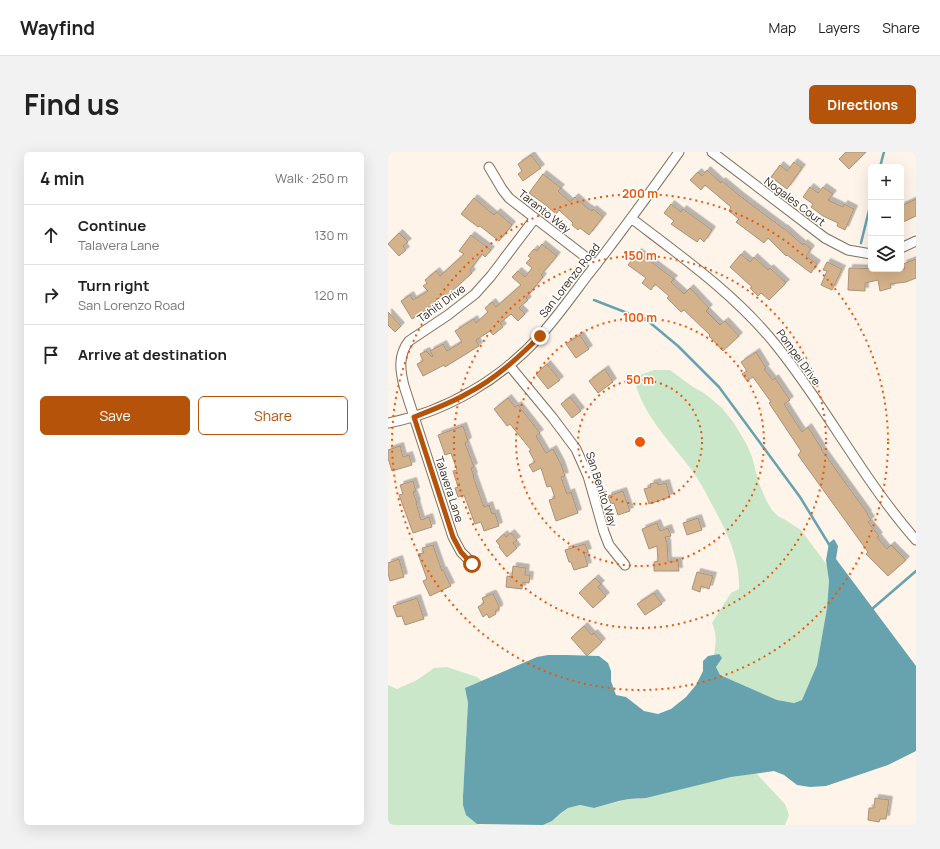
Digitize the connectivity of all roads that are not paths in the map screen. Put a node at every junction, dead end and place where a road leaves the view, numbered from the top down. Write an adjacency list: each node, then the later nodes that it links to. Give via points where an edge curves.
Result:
1 (679, 152): 5 (street, San Lorenzo Road)
2 (712, 152): 8 (street, Nogales Court, via 825,238 848,250)
3 (489, 167): 4 (street, Taranto Way, via 505,193)
4 (535, 218): 9 (street, Taranto Way); 11 (street, Tahiti Drive, via 479,290 459,308 406,344 400,366)
5 (631, 218): 9 (street, San Lorenzo Road); 13 (street, Pompei Drive, via 717,284 763,330 795,370 888,506)
6 (916, 241): 7 (street)
7 (904, 247)
8 (868, 253)
9 (596, 265): 10 (street, San Lorenzo Road, via 549,326)
10 (509, 365): 11 (street, San Lorenzo Road, via 467,394); 15 (street, San Benito Way, via 576,449 588,476 609,545)
11 (414, 417): 12 (street, San Lorenzo Road); 14 (street, Talavera Lane, via 453,537 461,552)
12 (388, 423)
13 (916, 540)
14 (472, 564)
15 (625, 565)

